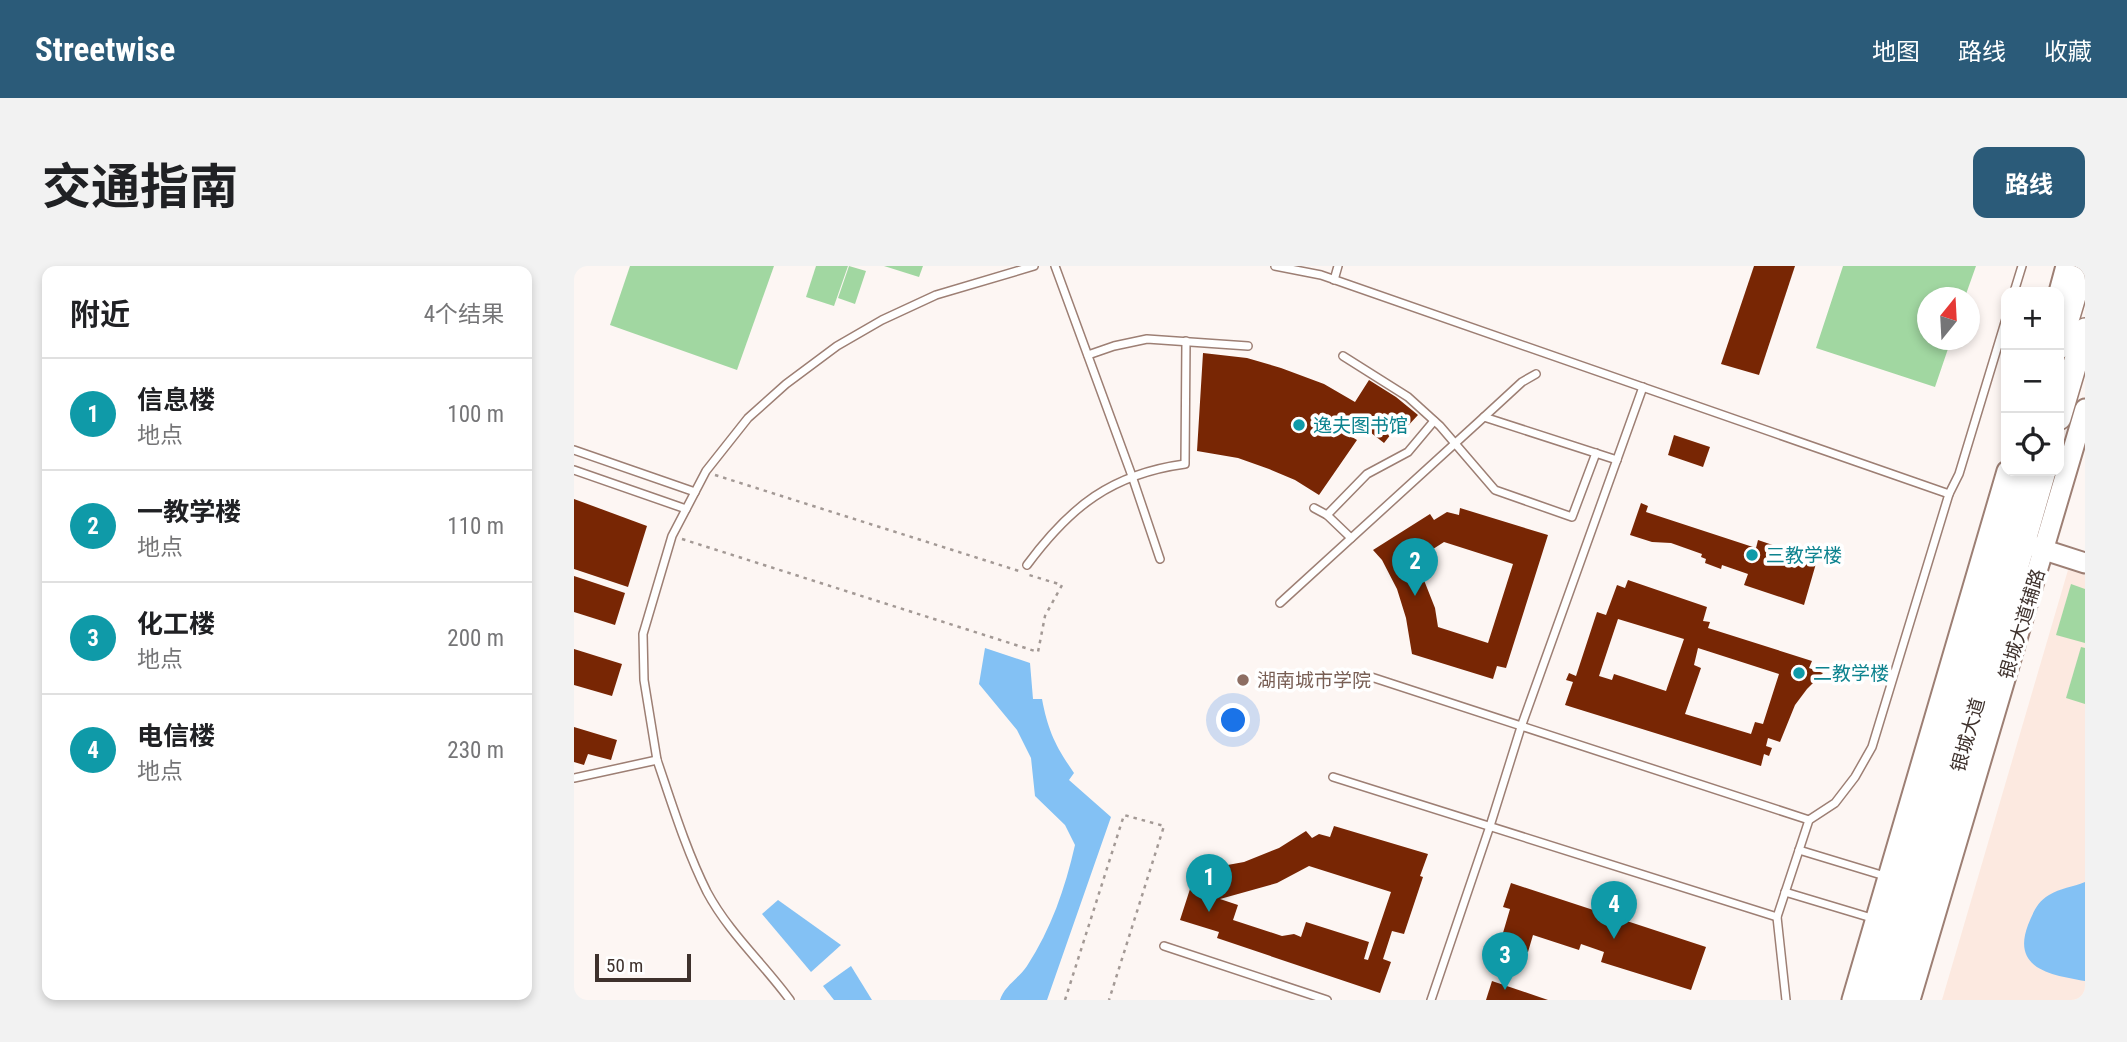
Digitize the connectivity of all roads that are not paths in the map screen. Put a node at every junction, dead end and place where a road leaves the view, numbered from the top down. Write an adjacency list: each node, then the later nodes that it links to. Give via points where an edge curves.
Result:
1 (1034, 266): 34 (lane, via 936,295 837,346 748,418)
2 (1055, 266): 17 (lane)
3 (1275, 266): 8 (lane)
4 (1338, 266): 9 (lane)
5 (2022, 266): 10 (lane)
6 (2066, 266): 11 (street)
7 (2083, 266): 12 (main road)
8 (1308, 269): 9 (lane)
9 (1334, 280): 20 (lane)
10 (2016, 287)
11 (2060, 287)
12 (2064, 330)
13 (2085, 330): 22 (main road)
14 (2001, 335): 35 (lane)
15 (1186, 341): 16 (lane); 17 (lane, via 1147,339); 30 (lane, via 1185,464)
16 (1248, 345)
17 (1088, 355): 30 (lane)
18 (1343, 355): 24 (lane, via 1408,397)
19 (1536, 374): 23 (lane)
20 (1643, 387): 28 (lane); 35 (lane)
21 (2085, 409): 40 (street, 银城大道辅路)
22 (2060, 413)
23 (1484, 417): 25 (lane); 27 (lane)
24 (1434, 421): 25 (lane); 38 (lane, via 1408,452 1367,474)
25 (1455, 444): 27 (lane, via 1495,490 1572,517); 39 (lane)
26 (574, 450): 34 (lane)
27 (1595, 453): 28 (lane)
28 (1617, 460): 46 (lane)
29 (574, 470): 37 (lane)
30 (1132, 476): 41 (lane); 43 (lane, via 1071,513)
31 (2006, 476): 62 (street)
32 (2023, 476): 40 (main road, 银城大道)
33 (2043, 476): 40 (main road, 银城大道)
34 (695, 492): 37 (lane)
35 (1949, 494): 50 (lane, via 1872,747 1835,803)
36 (1314, 508): 38 (lane)
37 (686, 509): 47 (lane, via 672,536 643,634 644,680)
38 (1327, 515): 39 (lane)
39 (1351, 538): 44 (lane)
40 (2024, 544): 42 (street); 53 (main road, 银城大道); 64 (main road, 银城大道); 65 (street, 银城大道辅路)
41 (1160, 559)
42 (2085, 562)
43 (1027, 565)
44 (1280, 603)
45 (1362, 674): 46 (lane)
46 (1521, 727): 50 (lane); 51 (lane)
47 (657, 760): 49 (lane); 58 (lane, via 708,893 740,942)
48 (1333, 777): 51 (lane)
49 (574, 778)
50 (1809, 820): 52 (lane)
51 (1490, 826): 55 (lane); 60 (lane)
52 (1800, 850): 53 (lane); 54 (lane)
53 (1905, 883): 56 (main road, 银城大道)
54 (1785, 892): 55 (lane); 56 (lane)
55 (1777, 917): 61 (lane)
56 (1893, 925): 63 (main road, 银城大道)
57 (1164, 946): 59 (lane)
58 (790, 1000)
59 (1327, 1000)
60 (1431, 1000)
61 (1786, 1000)
62 (1852, 1000)
63 (1871, 1000)
64 (1892, 1000)
65 (1910, 1000)

